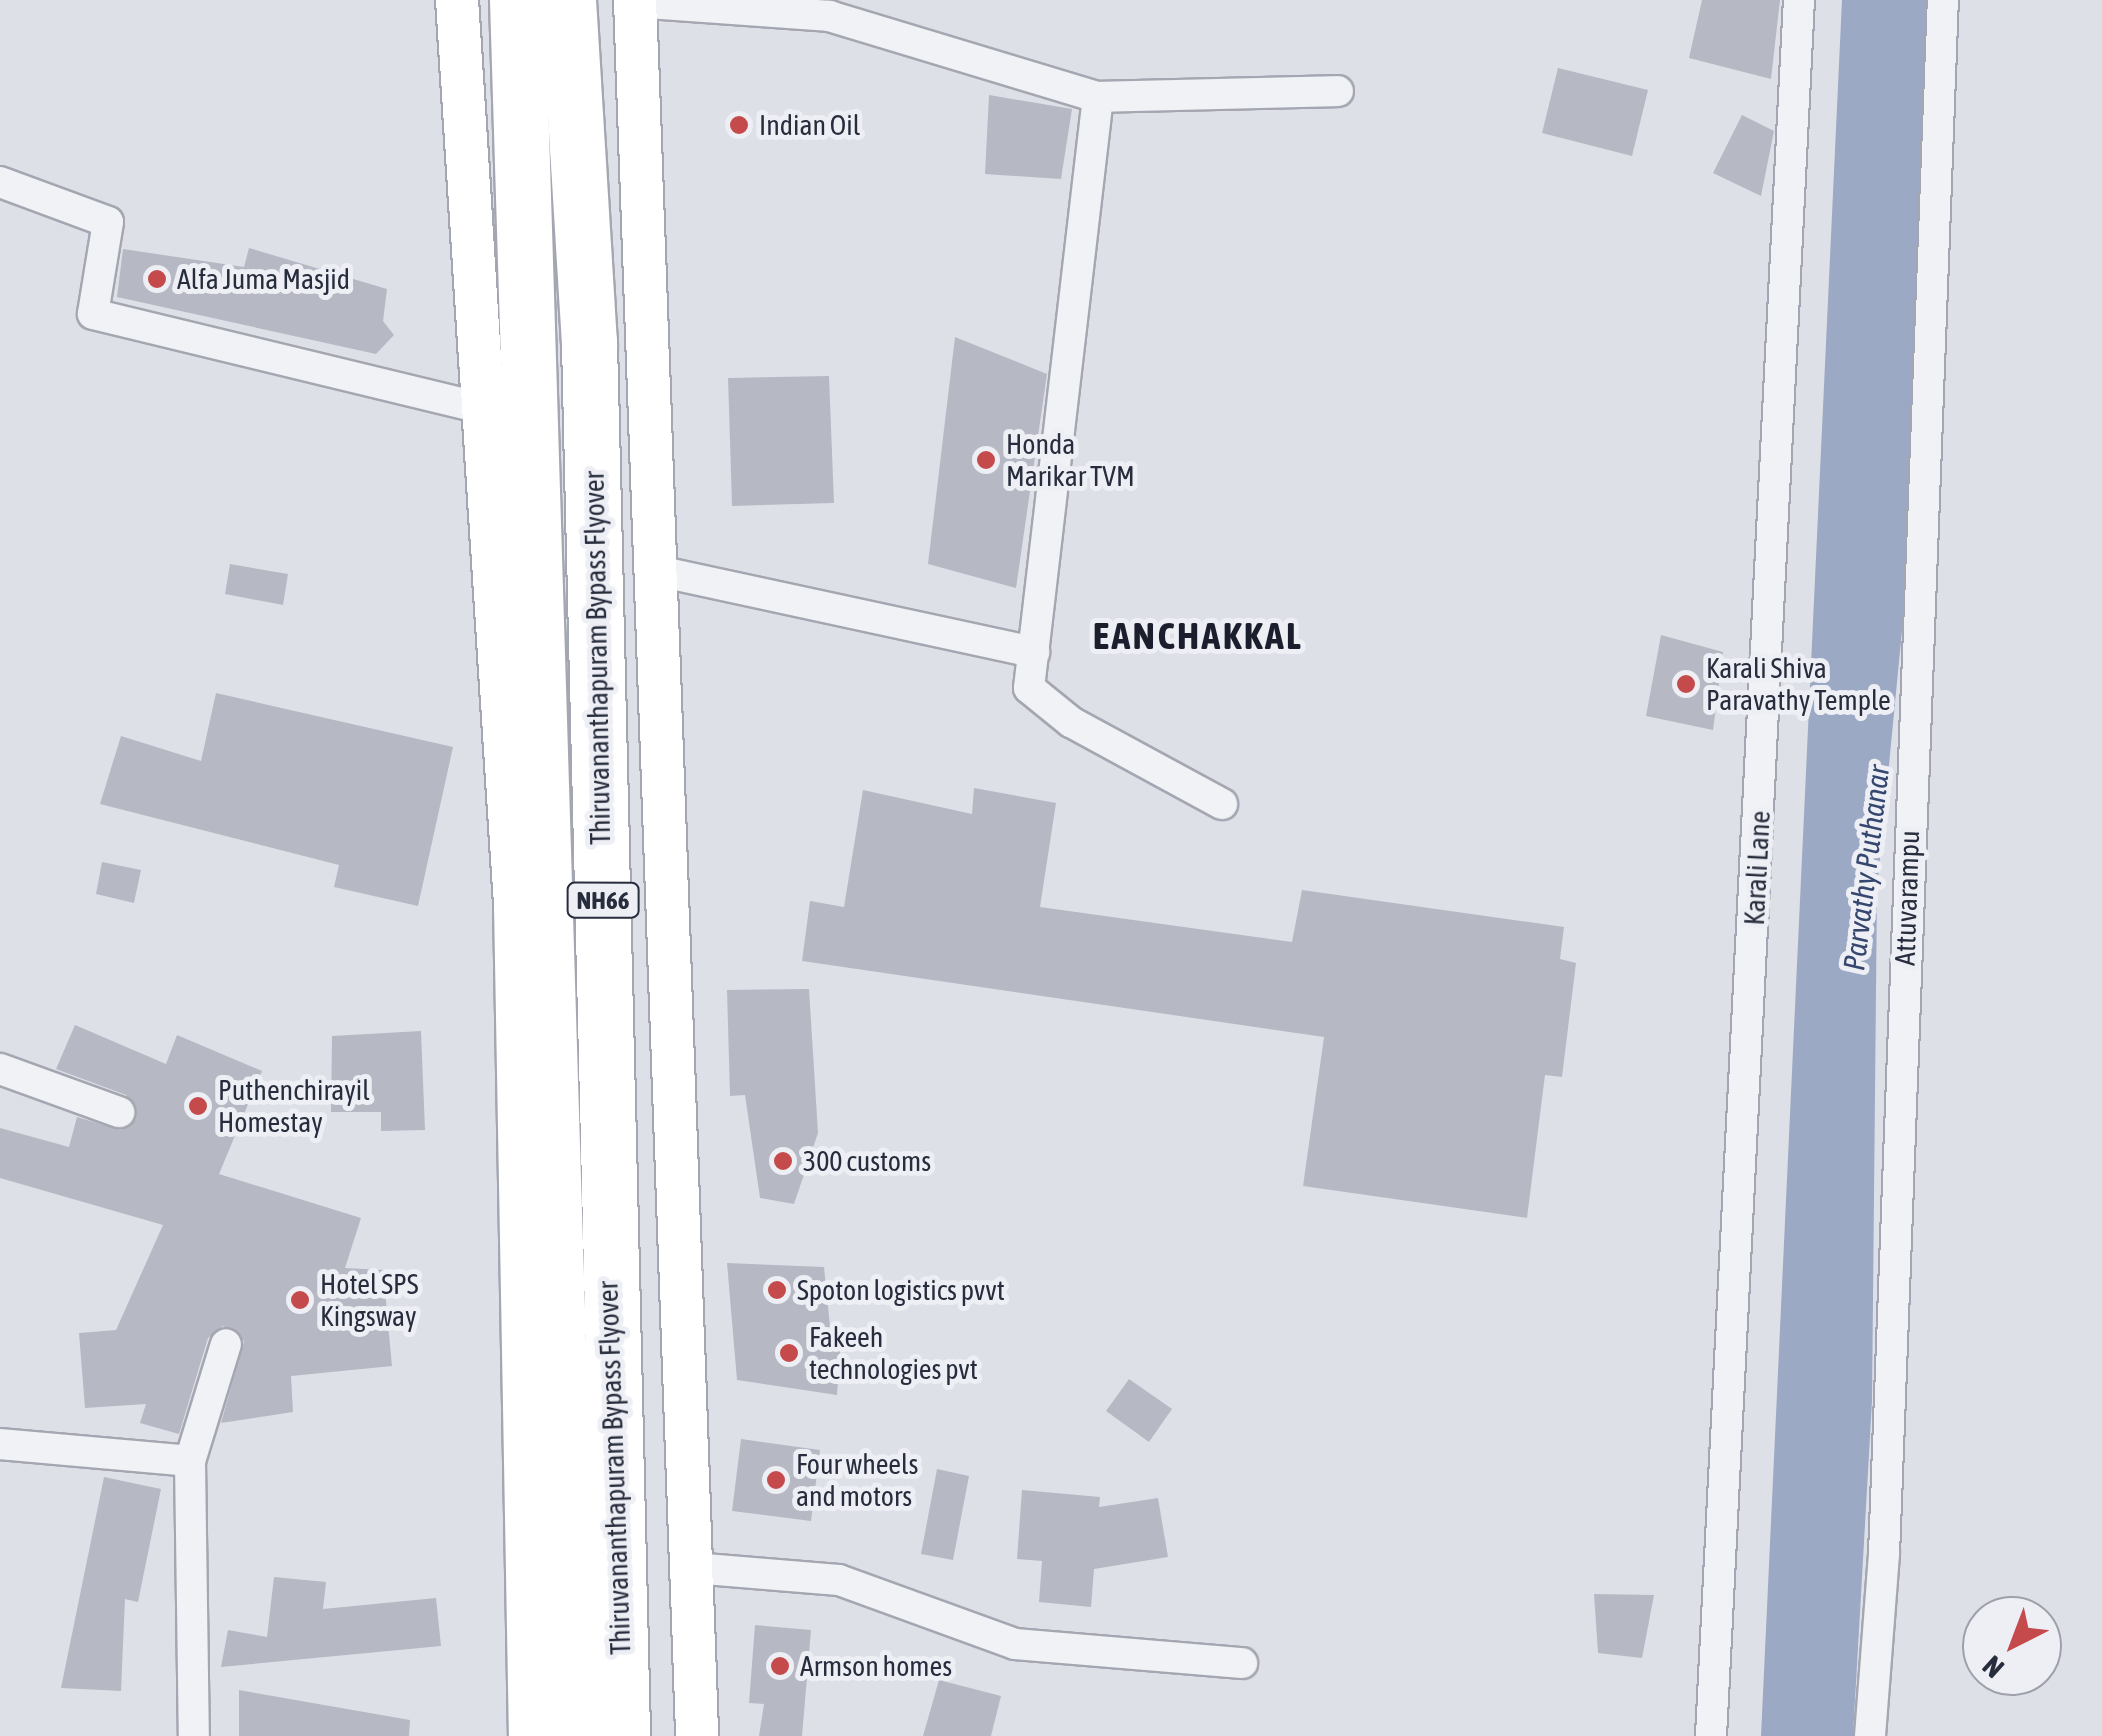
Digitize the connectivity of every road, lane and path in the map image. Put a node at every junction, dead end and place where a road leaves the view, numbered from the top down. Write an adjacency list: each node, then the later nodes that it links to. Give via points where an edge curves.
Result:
1 (457, 0): 10 (street)
2 (517, 0): 18 (highway, Thiruvananthapuram Bypass Flyover / NH66)
3 (568, 0): 18 (highway, Thiruvananthapuram Bypass Flyover / NH66, via 589,342)
4 (1799, 0): 27 (street, Karali Lane)
5 (1943, 0): 28 (street, Attuvarampu, via 1884,1554)
6 (636, 1): 8 (street, via 830,16); 11 (street)
7 (1338, 91): 8 (street)
8 (1098, 97): 12 (street)
9 (0, 182): 10 (street, via 108,222 94,314)
10 (483, 408): 23 (street, via 516,905)
11 (658, 571): 12 (street); 20 (street)
12 (1034, 652): 13 (street, via 1030,688 1072,722)
13 (1222, 804)
14 (0, 1069): 15 (street)
15 (119, 1112)
16 (226, 1344): 19 (street)
17 (0, 1444): 19 (street)
18 (588, 1454): 24 (highway, Thiruvananthapuram Bypass Flyover / NH66); 25 (highway, Thiruvananthapuram Bypass Flyover / NH66)
19 (190, 1461): 22 (street)
20 (693, 1568): 21 (street, via 838,1580 1015,1644); 26 (street)
21 (1242, 1663)
22 (194, 1736)
23 (530, 1736)
24 (570, 1736)
25 (622, 1736)
26 (697, 1736)
27 (1711, 1736)
28 (1870, 1736)

